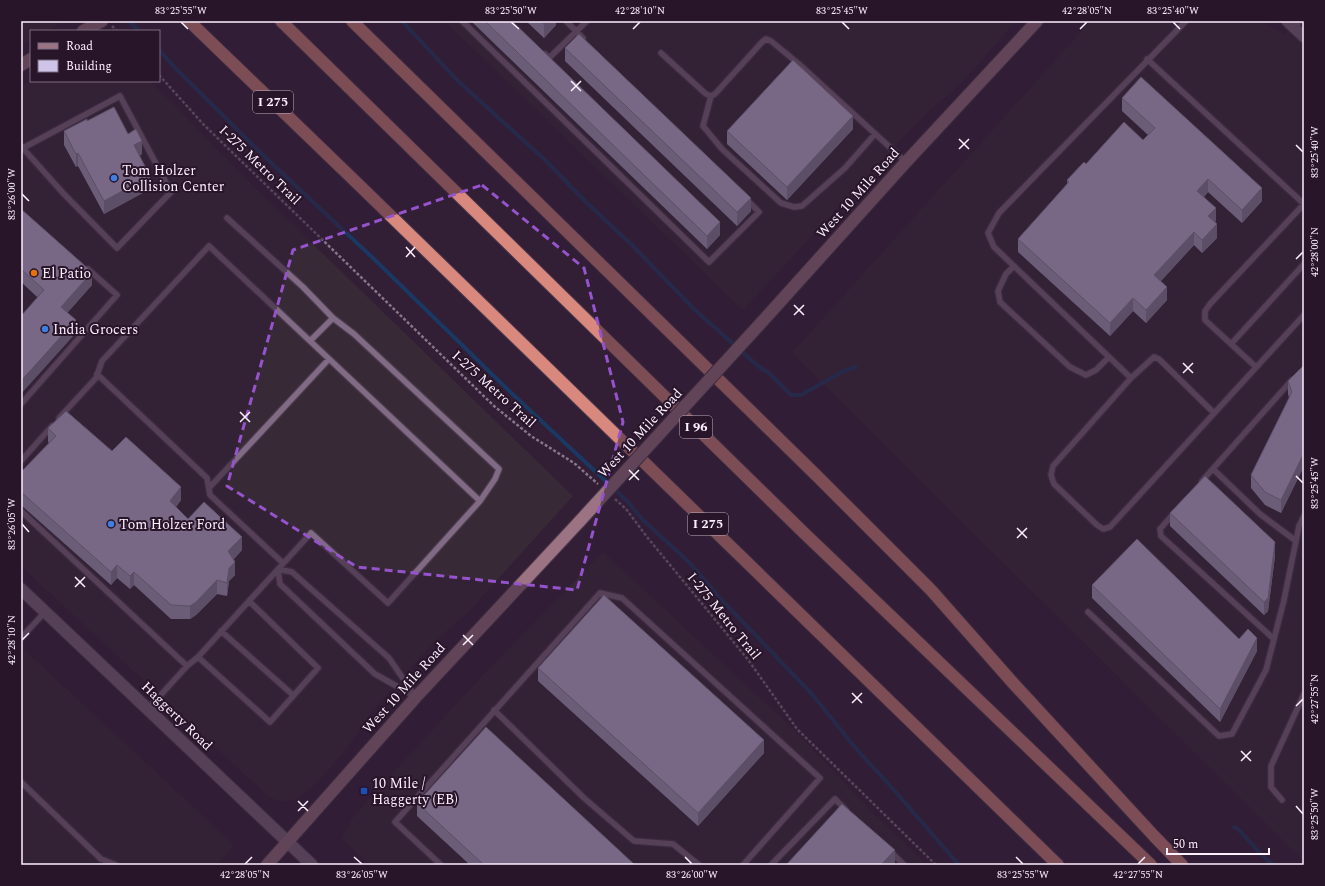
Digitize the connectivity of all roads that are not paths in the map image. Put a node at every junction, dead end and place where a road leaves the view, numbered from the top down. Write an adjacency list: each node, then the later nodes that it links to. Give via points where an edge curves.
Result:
1 (189, 21): 80 (highway, I 275)
2 (281, 21): 81 (highway, I 96, via 803,532)
3 (352, 21): 12 (highway)
4 (361, 21): 12 (highway)
5 (462, 21): 24 (lane, via 709,262 759,212)
6 (566, 21): 11 (lane)
7 (587, 21): 11 (lane)
8 (1037, 21): 23 (main road, West 10 Mile Road)
9 (1186, 21): 17 (lane)
10 (1294, 23): 13 (street)
11 (577, 32): 14 (lane); 15 (lane, via 549,58)
12 (369, 37): 82 (highway, via 931,590 1013,683)
13 (1304, 37)
14 (588, 42)
15 (538, 48)
16 (661, 53): 20 (lane)
17 (1147, 59): 25 (lane); 29 (lane, via 999,213 988,233 994,247)
18 (30, 60): 19 (main road)
19 (21, 65)
20 (710, 96): 21 (lane, via 715,94 766,39 799,64); 21 (lane, via 703,126 722,149 781,203 794,207 802,206 845,168)
21 (875, 134): 23 (lane)
22 (22, 147): 22 (lane, via 117,248 171,192 120,96)
23 (906, 162): 64 (main road, West 10 Mile Road, bridge, via 579,522)
24 (742, 196)
25 (1304, 204): 33 (lane, via 1205,311 1205,320)
26 (227, 218): 31 (lane)
27 (1304, 264): 33 (lane)
28 (83, 265): 40 (lane, via 117,295)
29 (1014, 266): 34 (lane); 34 (lane, via 1006,274 998,291 1000,302 1070,367 1086,375 1096,370)
30 (1304, 315): 36 (lane)
31 (333, 318): 32 (lane); 46 (lane, via 354,334 499,469)
32 (310, 341): 35 (lane); 38 (lane, via 209,246 102,361)
33 (1231, 344): 36 (lane)
34 (1109, 357): 39 (lane)
35 (329, 359): 45 (lane); 46 (lane)
36 (1256, 367): 41 (lane)
37 (1299, 373): 43 (lane)
38 (97, 374): 42 (lane); 45 (lane, via 207,478)
39 (1131, 378): 41 (lane, via 1154,357 1159,359); 41 (lane, via 1052,466 1054,484 1103,529 1110,527)
40 (21, 404)
41 (1214, 413)
42 (21, 461)
43 (1213, 469): 44 (lane); 50 (lane, via 1260,514)
44 (1198, 485)
45 (209, 488): 51 (lane, via 210,495)
46 (480, 501): 51 (lane, via 388,603 311,533)
47 (1179, 507): 59 (lane, via 1160,529 1161,536)
48 (21, 511): 61 (lane)
49 (1304, 516): 50 (lane)
50 (1296, 541): 59 (lane)
51 (283, 563): 52 (lane)
52 (278, 569): 54 (lane); 64 (lane, via 292,572 390,658); 64 (lane, via 280,584 375,674)
53 (21, 589): 55 (street, Haggerty Road)
54 (248, 601): 57 (lane); 63 (lane, via 318,668)
55 (45, 612): 58 (lane); 65 (street, Haggerty Road)
56 (1088, 612): 59 (lane, via 1219,736 1232,734 1266,670)
57 (221, 631): 60 (lane); 63 (lane)
58 (21, 638)
59 (1274, 639)
60 (198, 657): 61 (lane); 63 (lane, via 270,722)
61 (187, 666): 65 (lane)
62 (1304, 694): 68 (lane, via 1271,766 1271,787)
63 (293, 695)
64 (416, 697): 70 (main road, West 10 Mile Road)
65 (148, 709): 70 (street, Haggerty Road)
66 (494, 710): 75 (lane, via 395,822); 76 (lane, via 584,798 634,841 673,844); 77 (lane, via 600,593 622,598 820,778)
67 (21, 782): 72 (lane, via 101,859)
68 (1282, 800)
69 (851, 814): 78 (lane, via 835,799)
70 (287, 842): 73 (main road, West 10 Mile Road); 74 (street, Haggerty Road)
71 (883, 845): 79 (lane)
72 (116, 865)
73 (267, 865)
74 (312, 865)
75 (441, 865)
76 (699, 865)
77 (743, 865)
78 (771, 865)
79 (904, 865)
80 (1058, 865)
81 (1151, 865)
82 (1182, 865)

